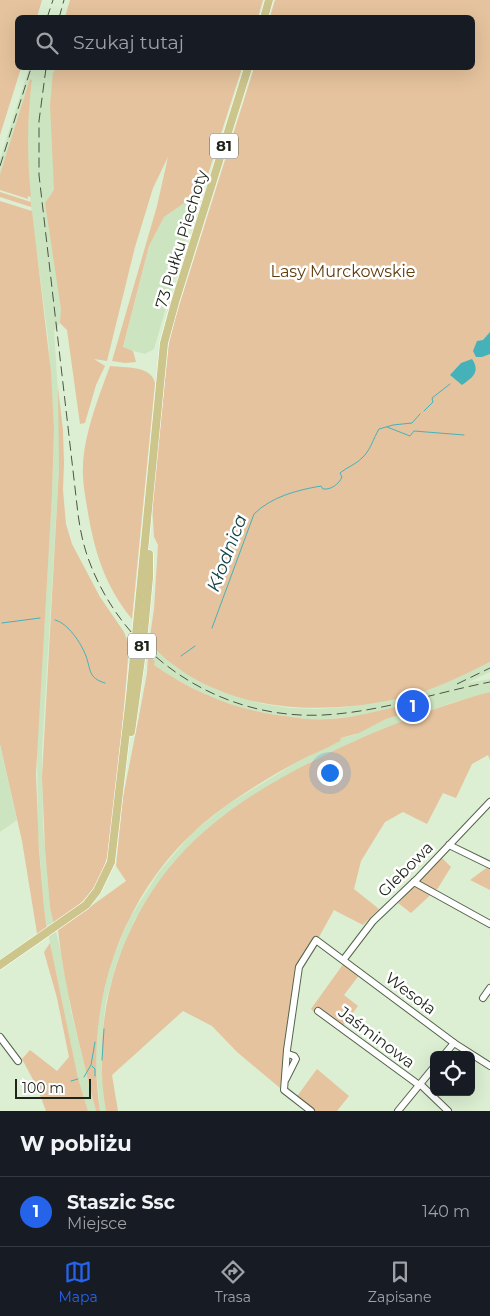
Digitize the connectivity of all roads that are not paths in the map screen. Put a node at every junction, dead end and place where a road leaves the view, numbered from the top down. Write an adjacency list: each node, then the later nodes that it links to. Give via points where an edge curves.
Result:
1 (269, 0): 2 (main road)
2 (265, 15)
3 (247, 70): 10 (main road, 73 Pułku Piechoty / 81, via 169,323 160,362 142,652 134,715 121,775 111,862 97,890 79,911)
4 (490, 802): 5 (street, Glebowa)
5 (450, 845): 6 (street); 7 (street, Glebowa)
6 (490, 865)
7 (414, 882): 8 (street); 9 (street, Glebowa, via 373,921)
8 (490, 924)
9 (344, 960): 15 (street, Wesoła); 21 (street, Wesoła, via 316,940 299,967 284,1090)
10 (0, 965)
11 (490, 988): 12 (street)
12 (483, 998)
13 (318, 1010): 20 (street, Jaśminowa)
14 (0, 1037): 17 (street)
15 (454, 1043): 16 (street); 18 (street, Wesoła)
16 (447, 1051)
17 (18, 1061)
18 (490, 1066)
19 (430, 1072): 20 (street)
20 (419, 1085): 22 (street); 23 (street, Jaśminowa)
21 (311, 1111)
22 (398, 1111)
23 (448, 1111)

